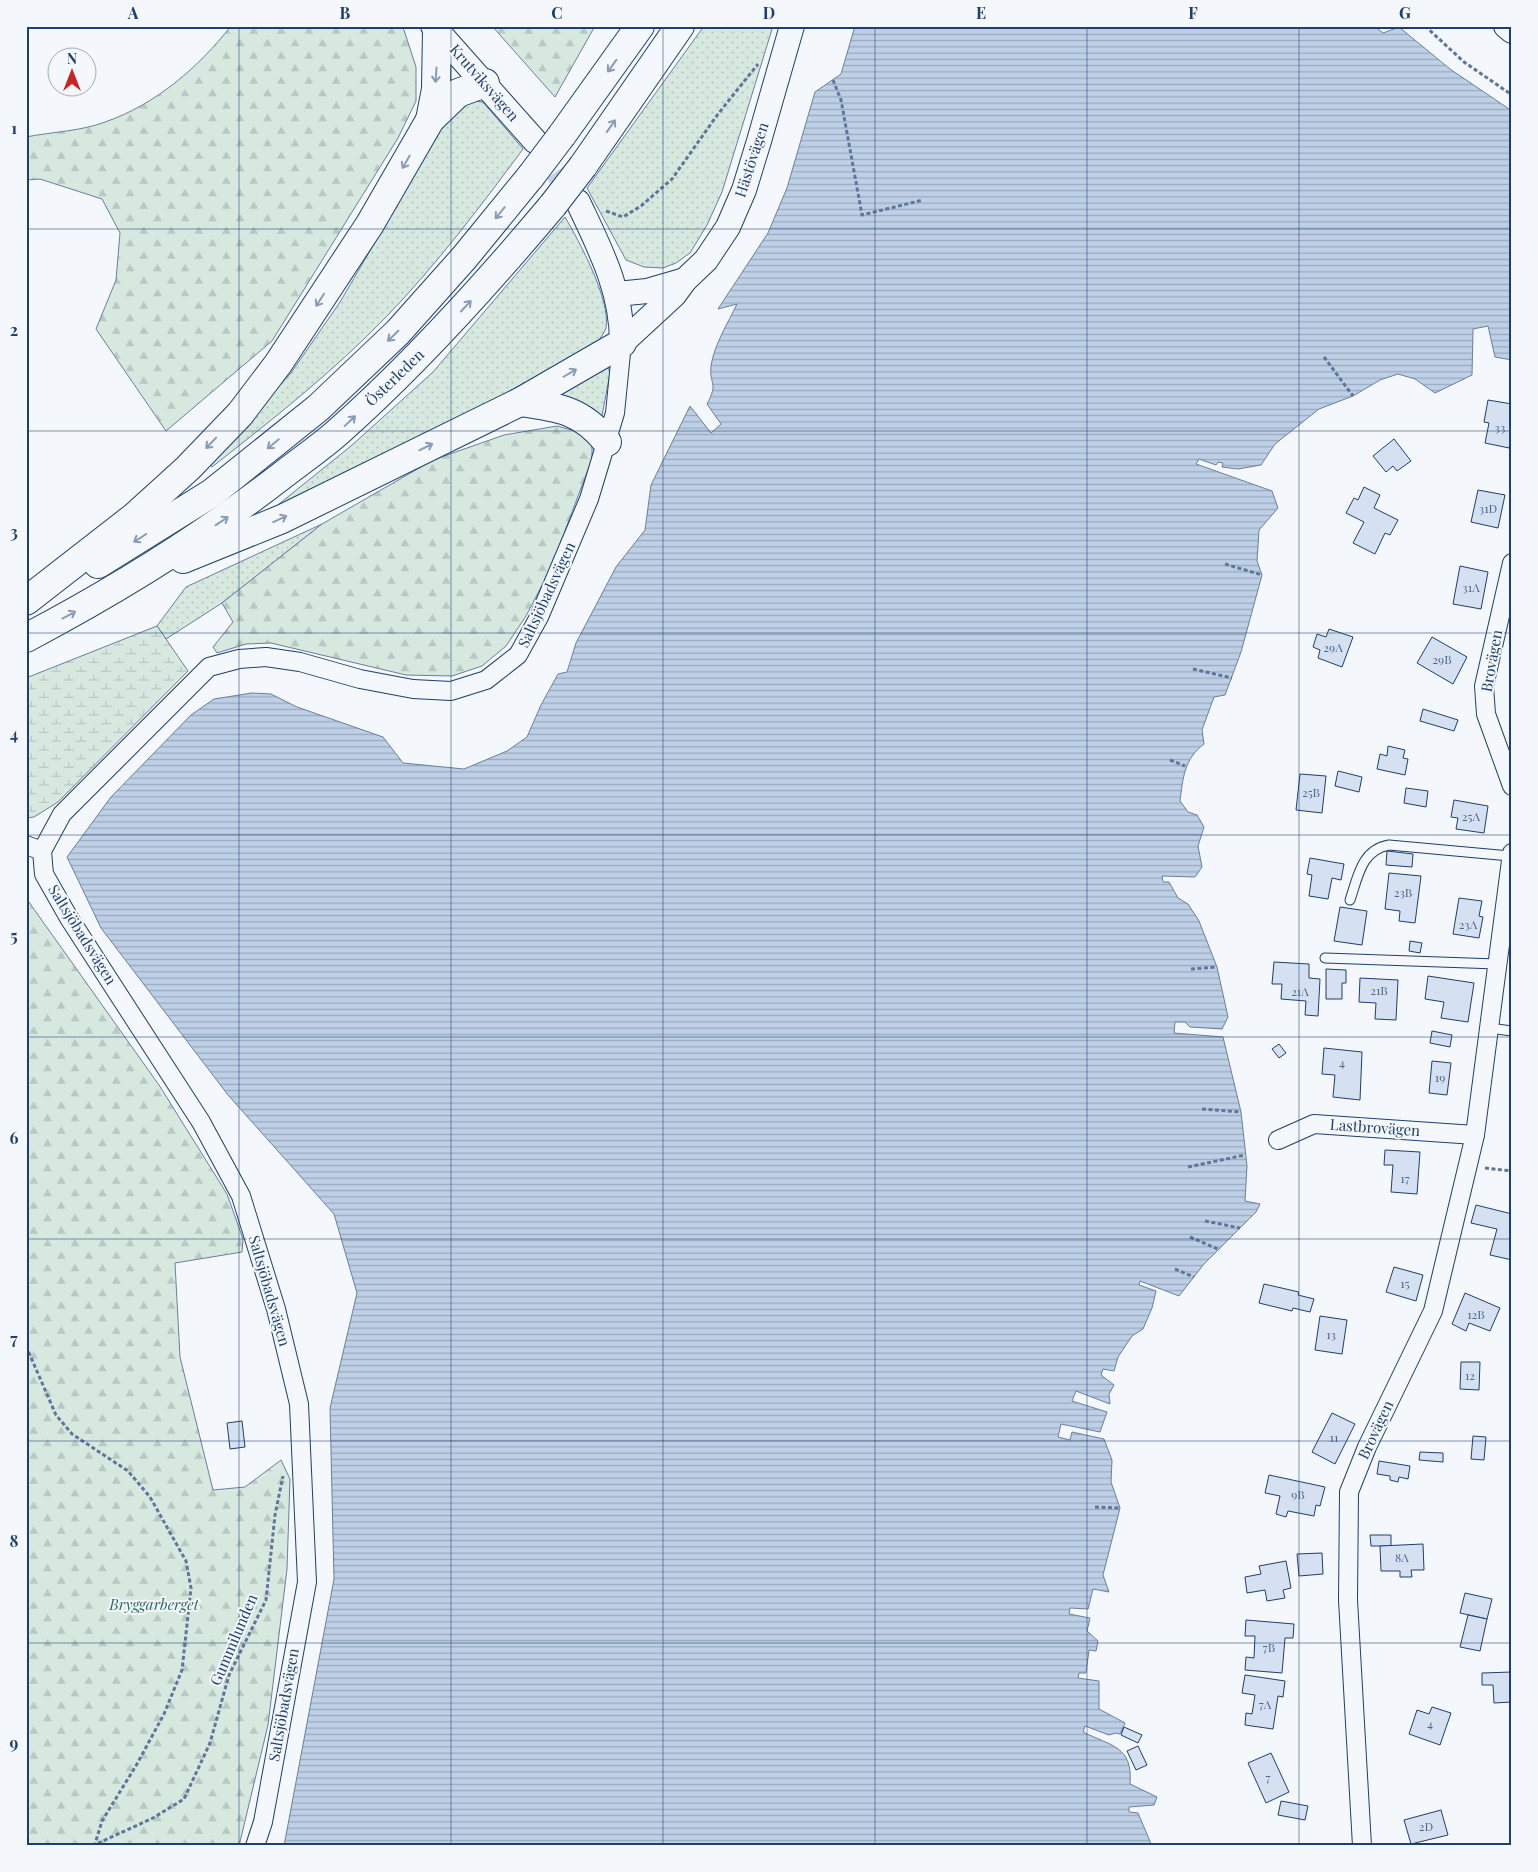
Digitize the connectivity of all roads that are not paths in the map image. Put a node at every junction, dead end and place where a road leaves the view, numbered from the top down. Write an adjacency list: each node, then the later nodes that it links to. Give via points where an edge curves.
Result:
1 (640, 26): 18 (highway, one-way to 18, bridge, via 531,176 464,258 398,332 318,408 212,493 85,573)
2 (680, 26): 10 (highway, Österleden, one-way to 2, bridge, via 583,166)
3 (792, 26): 11 (street, Hästövägen, via 759,142 728,227 706,260)
4 (1506, 26): 6 (street)
5 (435, 28): 7 (street, Krutviksvägen); 8 (highway, one-way to 8, via 436,89)
6 (1512, 31)
7 (485, 83): 8 (highway, via 458,93); 9 (street, Krutviksvägen)
8 (430, 120): 18 (highway, one-way to 18, via 370,224 278,364 240,414 134,517)
9 (535, 141)
10 (565, 204): 12 (street, via 598,245); 17 (highway, Österleden, one-way to 10, via 230,516 337,433 419,356)
11 (685, 280): 12 (street, Hästövägen, via 647,291); 13 (street, Hästövägen, via 674,295)
12 (617, 294): 13 (street)
13 (622, 343): 14 (highway, one-way to 13); 15 (street, Saltsjöbadsvägen, via 616,404)
14 (520, 402): 15 (highway, via 567,410 594,426); 17 (highway, one-way to 14, via 282,519)
15 (607, 442): 21 (street, Saltsjöbadsvägen, via 590,499 539,617 518,655 486,680 451,690 413,689 266,657 239,659 209,667 62,814)
16 (1512, 563): 20 (street, Brovägen, via 1484,686 1486,714)
17 (137, 576): 19 (highway, Österleden, one-way to 17)
18 (26, 602)
19 (26, 638)
20 (1512, 786)
21 (34, 848): 30 (street, Saltsjöbadsvägen, via 44,874 65,911 201,1122 241,1196 276,1310 299,1404 307,1582 263,1822)
22 (1511, 854): 23 (lane, Brovägen, via 1389,845 1377,847 1368,854); 25 (street, Brovägen)
23 (1350, 900)
24 (1325, 958): 25 (lane)
25 (1497, 964): 26 (street, Brovägen)
26 (1489, 1028): 27 (lane); 28 (street, Brovägen)
27 (1512, 1031)
28 (1475, 1135): 29 (street, Lastbrovägen, via 1314,1124); 31 (street, Brovägen, via 1433,1311 1367,1447 1349,1492 1348,1600)
29 (1278, 1140)
30 (255, 1846)
31 (1362, 1846)

